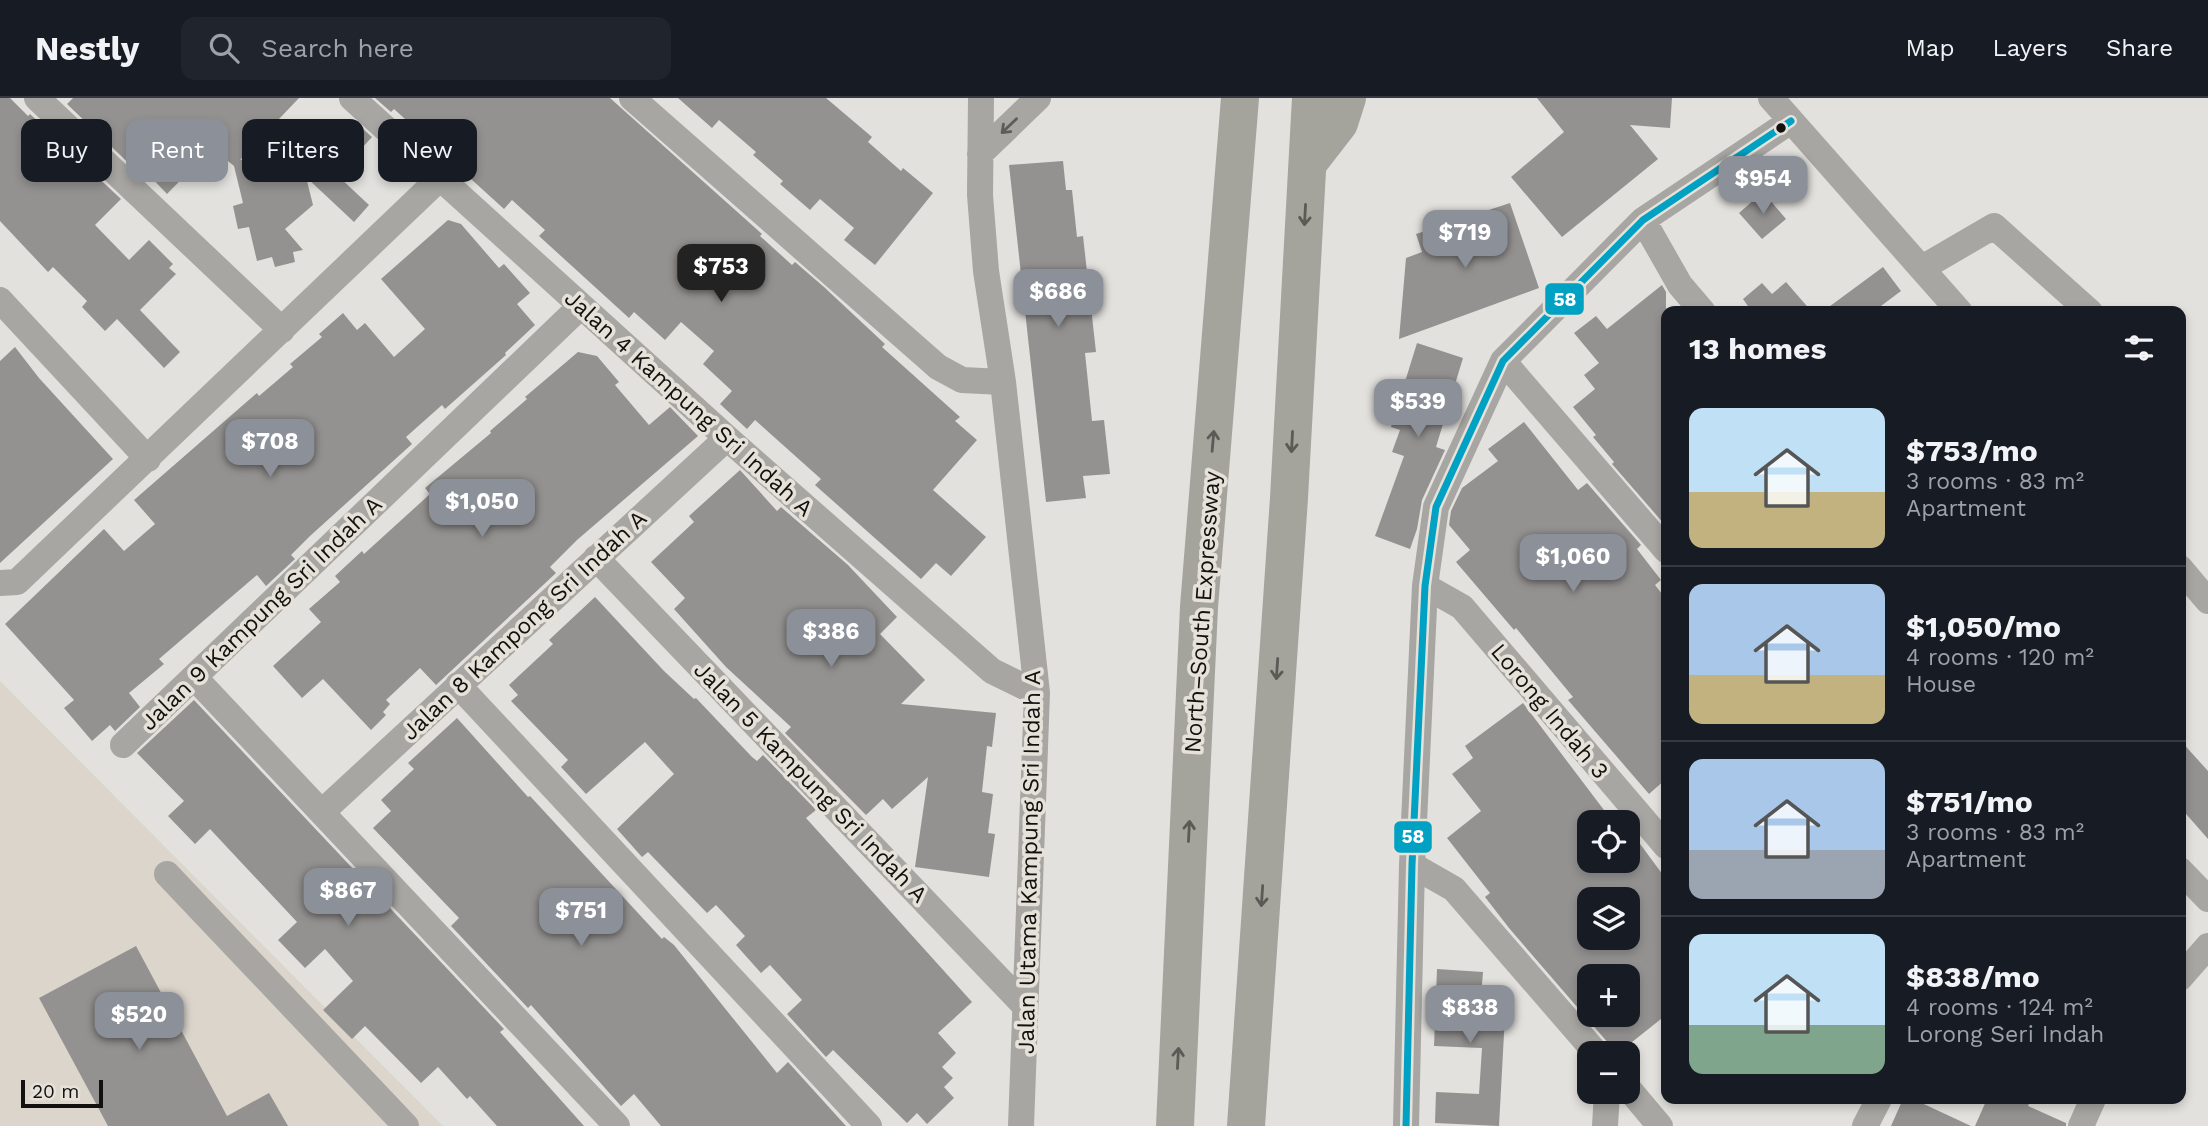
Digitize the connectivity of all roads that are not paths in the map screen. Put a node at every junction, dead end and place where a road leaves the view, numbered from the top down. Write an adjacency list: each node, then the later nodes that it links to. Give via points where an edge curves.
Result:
1 (37, 98): 23 (street)
2 (352, 98): 11 (street, Jalan 4 Kampung Sri Indah A)
3 (632, 98): 25 (street, via 938,367 962,380)
4 (981, 98): 12 (street, Jalan Utama Kampung Sri Indah A)
5 (1038, 98): 12 (street, one-way to 12)
6 (1311, 98): 13 (highway)
7 (1347, 98): 13 (highway, via 1339,123)
8 (1771, 98): 10 (street)
9 (1239, 116): 56 (highway, North–South Expressway, one-way to 9, via 1199,607)
10 (1791, 121): 16 (street); 17 (street)
11 (378, 122)
12 (980, 154): 25 (street, Jalan Utama Kampung Sri Indah A, via 986,271)
13 (1308, 163): 57 (highway, one-way to 57)
14 (436, 182): 23 (street)
15 (444, 182): 19 (street, Jalan 4 Kampung Sri Indah A)
16 (1643, 220): 20 (street); 24 (street)
17 (1923, 268): 21 (street); 22 (street, via 1994,226)
18 (0, 300): 27 (street)
19 (582, 306): 26 (street, Jalan 4 Kampung Sri Indah A); 34 (street, Jalan 9 Kampung Sri Indah A)
20 (1698, 306)
21 (1955, 306)
22 (2083, 306)
23 (282, 330): 27 (street)
24 (1503, 361): 28 (street); 32 (street, via 1436,507)
25 (1003, 382): 36 (street, Jalan Utama Kampung Sri Indah A)
26 (727, 439): 29 (street, Jalan 8 Kampong Sri Indah A); 36 (street, Jalan 4 Kampung Sri Indah A, via 992,671)
27 (148, 459): 31 (street, via 17,582)
28 (1661, 544)
29 (596, 558): 35 (street, Jalan 8 Kampong Sri Indah A); 46 (street, Jalan 5 Kampung Sri Indah A)
30 (2186, 575): 33 (street)
31 (2, 584)
32 (1425, 586): 39 (street, Lorong Indah 3, via 1462,607); 40 (street)
33 (2208, 600)
34 (194, 677): 37 (street, Jalan 9 Kampung Sri Indah A); 38 (street)
35 (458, 685): 38 (street, Jalan 8 Kampong Sri Indah A); 54 (street)
36 (1037, 694): 46 (street, Jalan Utama Kampung Sri Indah A)
37 (123, 745)
38 (322, 812): 53 (street)
39 (1661, 840)
40 (1412, 865): 47 (street, via 1454,889); 58 (street)
41 (167, 874): 52 (street)
42 (2186, 876): 43 (street)
43 (2208, 899)
44 (2208, 946): 45 (street)
45 (2186, 971)
46 (1026, 1006): 55 (street, Jalan Utama Kampung Sri Indah A)
47 (1586, 1041)
48 (1640, 1102): 60 (street)
49 (1606, 1104): 59 (street)
50 (1877, 1104): 61 (street)
51 (2091, 1104): 62 (street)
52 (406, 1126)
53 (617, 1126)
54 (869, 1126)
55 (1021, 1126)
56 (1175, 1126)
57 (1246, 1126)
58 (1406, 1126)
59 (1605, 1126)
60 (1660, 1126)
61 (1866, 1126)
62 (2081, 1126)

